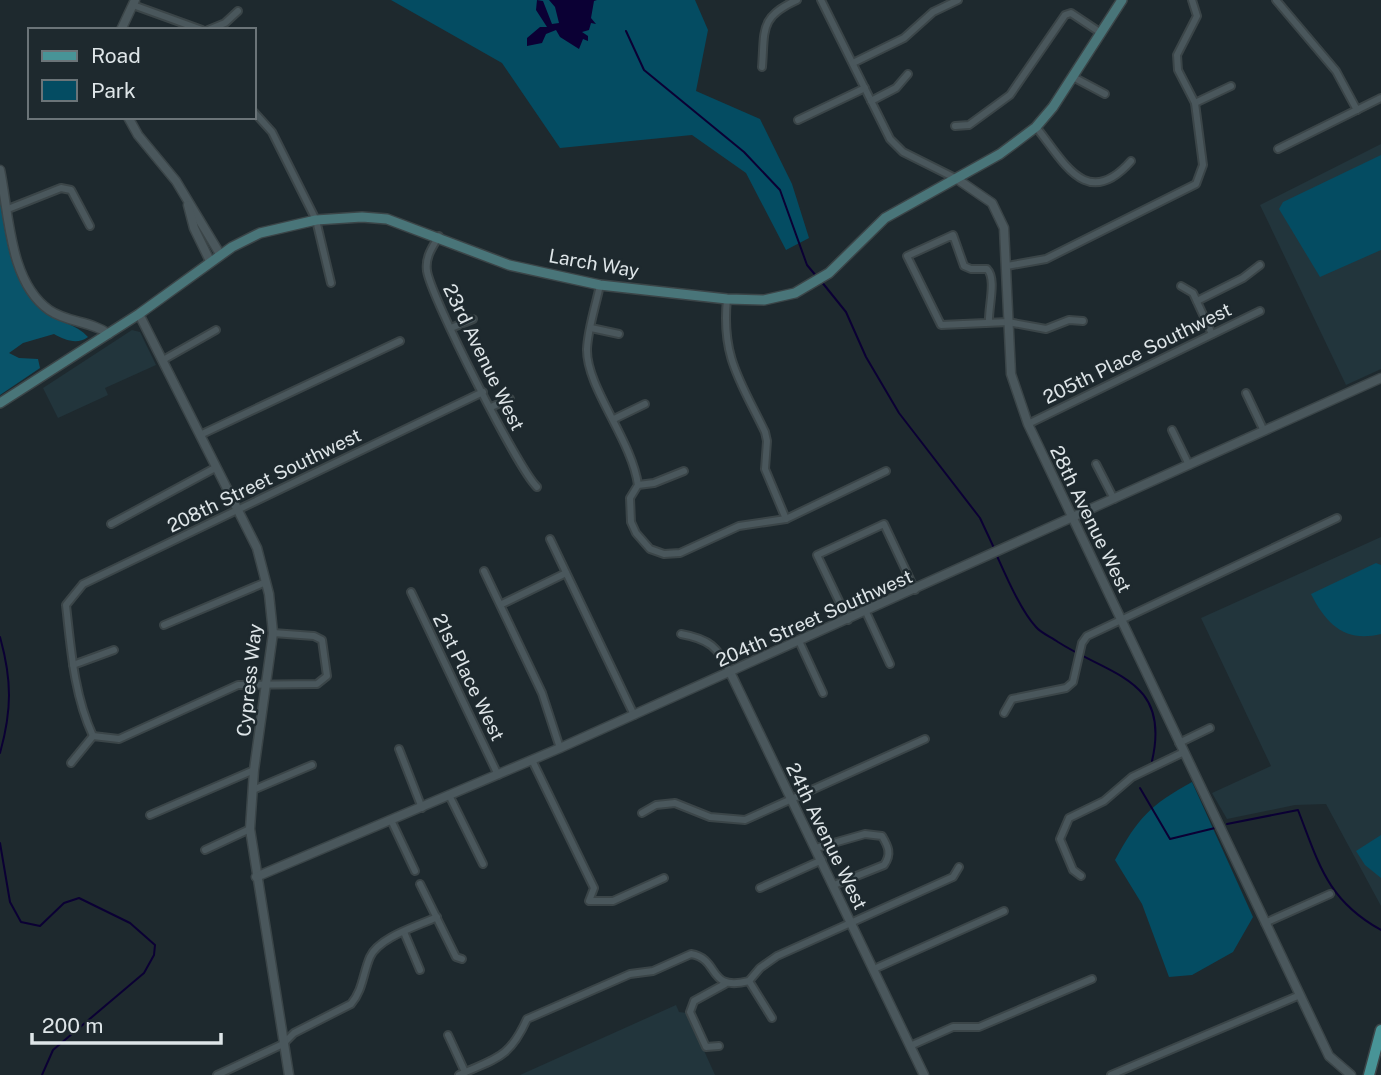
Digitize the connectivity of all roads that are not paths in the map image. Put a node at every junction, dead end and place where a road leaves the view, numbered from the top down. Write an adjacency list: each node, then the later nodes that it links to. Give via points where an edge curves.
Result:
1 (797, 0): 14 (street, via 766,21)
2 (821, 0): 13 (street, 28th Avenue West)
3 (958, 0): 13 (street, via 933,12 904,38)
4 (1122, 0): 12 (main road, Larch Way)
5 (1192, 0): 22 (street, via 1197,16 1177,55 1178,70)
6 (1276, 0): 23 (street, via 1332,65)
7 (134, 2): 9 (street); 10 (street)
8 (238, 11): 11 (street)
9 (122, 28)
10 (197, 28)
11 (213, 28)
12 (1101, 33): 16 (main road, Larch Way); 27 (street, via 1071,13 1065,15 1010,95 969,125)
13 (853, 62): 18 (street, 28th Avenue West)
14 (762, 67)
15 (908, 75): 21 (street, via 896,88)
16 (1073, 77): 19 (street); 28 (main road, Larch Way)
17 (1231, 86): 22 (street)
18 (865, 88): 21 (street, 28th Avenue West); 26 (street)
19 (1105, 94)
20 (1381, 98): 23 (street)
21 (871, 101): 32 (street, 28th Avenue West, via 890,139 903,152)
22 (1195, 103): 41 (street, via 1203,165 1196,184 1046,259)
23 (1357, 110): 29 (street)
24 (256, 114): 35 (street, via 272,132)
25 (129, 119): 33 (street)
26 (798, 120)
27 (955, 126)
28 (1036, 127): 30 (street, via 1079,180 1099,182 1121,172); 32 (main road, Larch Way)
29 (1279, 149)
30 (1131, 161)
31 (0, 170): 34 (street)
32 (957, 179): 41 (street, 28th Avenue West, via 980,193 1001,216); 45 (main road, Larch Way, via 885,218 829,272 804,289 777,298)
33 (188, 202): 38 (street); 39 (street)
34 (8, 209): 36 (street, via 67,189); 56 (street, via 22,270 41,302 60,316)
35 (316, 220): 37 (main road, Larch Way, via 387,219); 38 (main road, Larch Way, via 260,233); 42 (street)
36 (90, 226)
37 (439, 236): 43 (main road, Larch Way, via 509,265); 53 (street, 23rd Avenue West, via 428,255 428,274)
38 (220, 254): 39 (main road, Larch Way)
39 (210, 261): 48 (main road, Larch Way)
40 (1259, 265): 46 (street)
41 (1007, 266): 51 (street, 28th Avenue West)
42 (331, 283)
43 (600, 285): 45 (main road, Larch Way); 54 (street)
44 (1181, 286): 46 (street)
45 (727, 299): 83 (street, via 727,354 765,432 765,469)
46 (1197, 301): 58 (street)
47 (1260, 311): 58 (street, 205th Place Southwest)
48 (139, 314): 56 (main road, Larch Way); 60 (street, Cypress Way)
49 (473, 318): 53 (street)
50 (1083, 321): 51 (street, via 1069,320 1046,329)
51 (1008, 322): 52 (street); 69 (street, 28th Avenue West, via 1013,386)
52 (989, 323): 52 (street, via 941,325 907,256 953,235 964,266 992,274)
53 (451, 328): 62 (street, 23rd Avenue West)
54 (592, 328): 57 (street); 68 (street, via 587,349 591,370)
55 (216, 330): 60 (street)
56 (109, 334): 65 (main road, Larch Way)
57 (619, 334)
58 (1212, 334): 69 (street, 205th Place Southwest)
59 (400, 341): 72 (street)
60 (163, 360): 72 (street, Cypress Way)
61 (1381, 378): 71 (street, 204th Street Southwest)
62 (483, 392): 67 (street, 23rd Avenue West); 81 (street, 208th Street Southwest)
63 (1246, 393): 71 (street)
64 (510, 398): 67 (street)
65 (0, 403)
66 (645, 404): 68 (street)
67 (491, 407): 79 (street, 23rd Avenue West)
68 (614, 419): 78 (street, via 634,459)
69 (1028, 424): 84 (street, 28th Avenue West)
70 (1172, 429): 74 (street)
71 (1264, 431): 74 (street, 204th Street Southwest)
72 (200, 435): 75 (street, Cypress Way)
73 (1096, 464): 80 (street)
74 (1189, 465): 80 (street, 204th Street Southwest)
75 (215, 468): 81 (street, Cypress Way); 85 (street)
76 (684, 471): 78 (street)
77 (886, 471): 83 (street)
78 (638, 485): 83 (street, via 630,498 631,522 650,548 664,554 680,553 739,526)
79 (537, 487)
80 (1114, 499): 84 (street, 204th Street Southwest)
81 (236, 510): 89 (street, Cypress Way, via 257,548); 102 (street, 208th Street Southwest, via 83,584 66,605)
82 (1337, 518): 94 (street)
83 (786, 519)
84 (1073, 519): 90 (street, 204th Street Southwest); 94 (street, 28th Avenue West)
85 (111, 524)
86 (550, 539): 88 (street)
87 (484, 571): 92 (street)
88 (566, 573): 92 (street); 107 (street)
89 (266, 582): 96 (street); 97 (street, Cypress Way)
90 (915, 590): 93 (street, 204th Street Southwest); 95 (street, via 884,524 817,555)
91 (411, 592): 118 (street, 21st Place West)
92 (502, 604): 112 (street)
93 (866, 612): 95 (street, 204th Street Southwest); 101 (street)
94 (1122, 618): 106 (street, via 1084,638 1073,682 1066,688 1012,699); 111 (street, 28th Avenue West)
95 (848, 620): 99 (street, 204th Street Southwest)
96 (164, 625)
97 (273, 633): 104 (street, Cypress Way); 104 (street, via 322,640 327,676 310,687)
98 (681, 634): 103 (street, 24th Avenue West, via 701,637 718,647)
99 (799, 641): 103 (street, 204th Street Southwest); 105 (street)
100 (114, 650): 102 (street)
101 (890, 664)
102 (73, 665): 109 (street, via 83,715)
103 (730, 672): 107 (street, 204th Street Southwest); 121 (street, 24th Avenue West)
104 (267, 684): 109 (street, via 238,685 119,740); 117 (street, Cypress Way)
105 (823, 693)
106 (1004, 713)
107 (634, 715): 112 (street, 204th Street Southwest)
108 (1210, 728): 111 (street)
109 (93, 736): 115 (street)
110 (925, 739): 121 (street)
111 (1182, 747): 133 (street, via 1132,777 1104,801 1069,818 1060,839 1073,870); 143 (street, 28th Avenue West)
112 (560, 748): 114 (street, 204th Street Southwest)
113 (399, 749): 122 (street)
114 (533, 760): 118 (street, 204th Street Southwest); 135 (street, via 593,888 589,901 613,901)
115 (71, 764)
116 (312, 765): 119 (street)
117 (254, 770): 119 (street, Cypress Way); 124 (street)
118 (498, 775): 120 (street, 204th Street Southwest)
119 (253, 790): 126 (street, Cypress Way)
120 (450, 797): 122 (street, 204th Street Southwest); 130 (street)
121 (792, 800): 123 (street, via 746,820 710,817 675,803 656,805); 127 (street, 24th Avenue West)
122 (422, 808): 125 (street, 204th Street Southwest)
123 (642, 813)
124 (150, 815)
125 (391, 820): 132 (street); 134 (street, 204th Street Southwest)
126 (250, 829): 128 (street); 134 (street, Cypress Way)
127 (816, 848): 129 (street, 24th Avenue West); 137 (street, via 865,834 882,836 888,848 884,865)
128 (205, 850)
129 (822, 860): 137 (street, 24th Avenue West); 138 (street)
130 (483, 864)
131 (959, 867): 142 (street, via 953,877)
132 (415, 871)
133 (1081, 876)
134 (257, 877): 155 (street, Cypress Way)
135 (664, 878)
136 (420, 884): 141 (street)
137 (834, 885): 142 (street, 24th Avenue West)
138 (761, 888)
139 (1330, 894): 143 (street)
140 (1004, 911): 146 (street)
141 (437, 917): 144 (street); 145 (street, via 456,957)
142 (852, 922): 146 (street, 24th Avenue West); 149 (street, via 777,956)
143 (1265, 923): 151 (street, 28th Avenue West)
144 (404, 932): 147 (street); 155 (street, via 371,954 358,996 351,1004 294,1032)
145 (462, 959)
146 (874, 969): 157 (street, 24th Avenue West)
147 (420, 970)
148 (1092, 979): 157 (street, via 979,1027 953,1027)
149 (749, 981): 150 (street); 152 (street)
150 (725, 984): 156 (street, via 694,1001 690,1012 706,1047); 158 (street, via 706,960 691,954 653,971 630,974 527,1019 505,1054)
151 (1300, 995): 162 (street); 163 (street, 28th Avenue West, via 1329,1056)
152 (772, 1018)
153 (1381, 1030): 164 (main road)
154 (448, 1035): 158 (street)
155 (283, 1044): 159 (street); 160 (street, Cypress Way)
156 (719, 1046)
157 (910, 1046): 161 (street, 24th Avenue West)
158 (462, 1073)
159 (217, 1075)
160 (289, 1075)
161 (924, 1075)
162 (1111, 1075)
163 (1351, 1075)
164 (1369, 1075)

